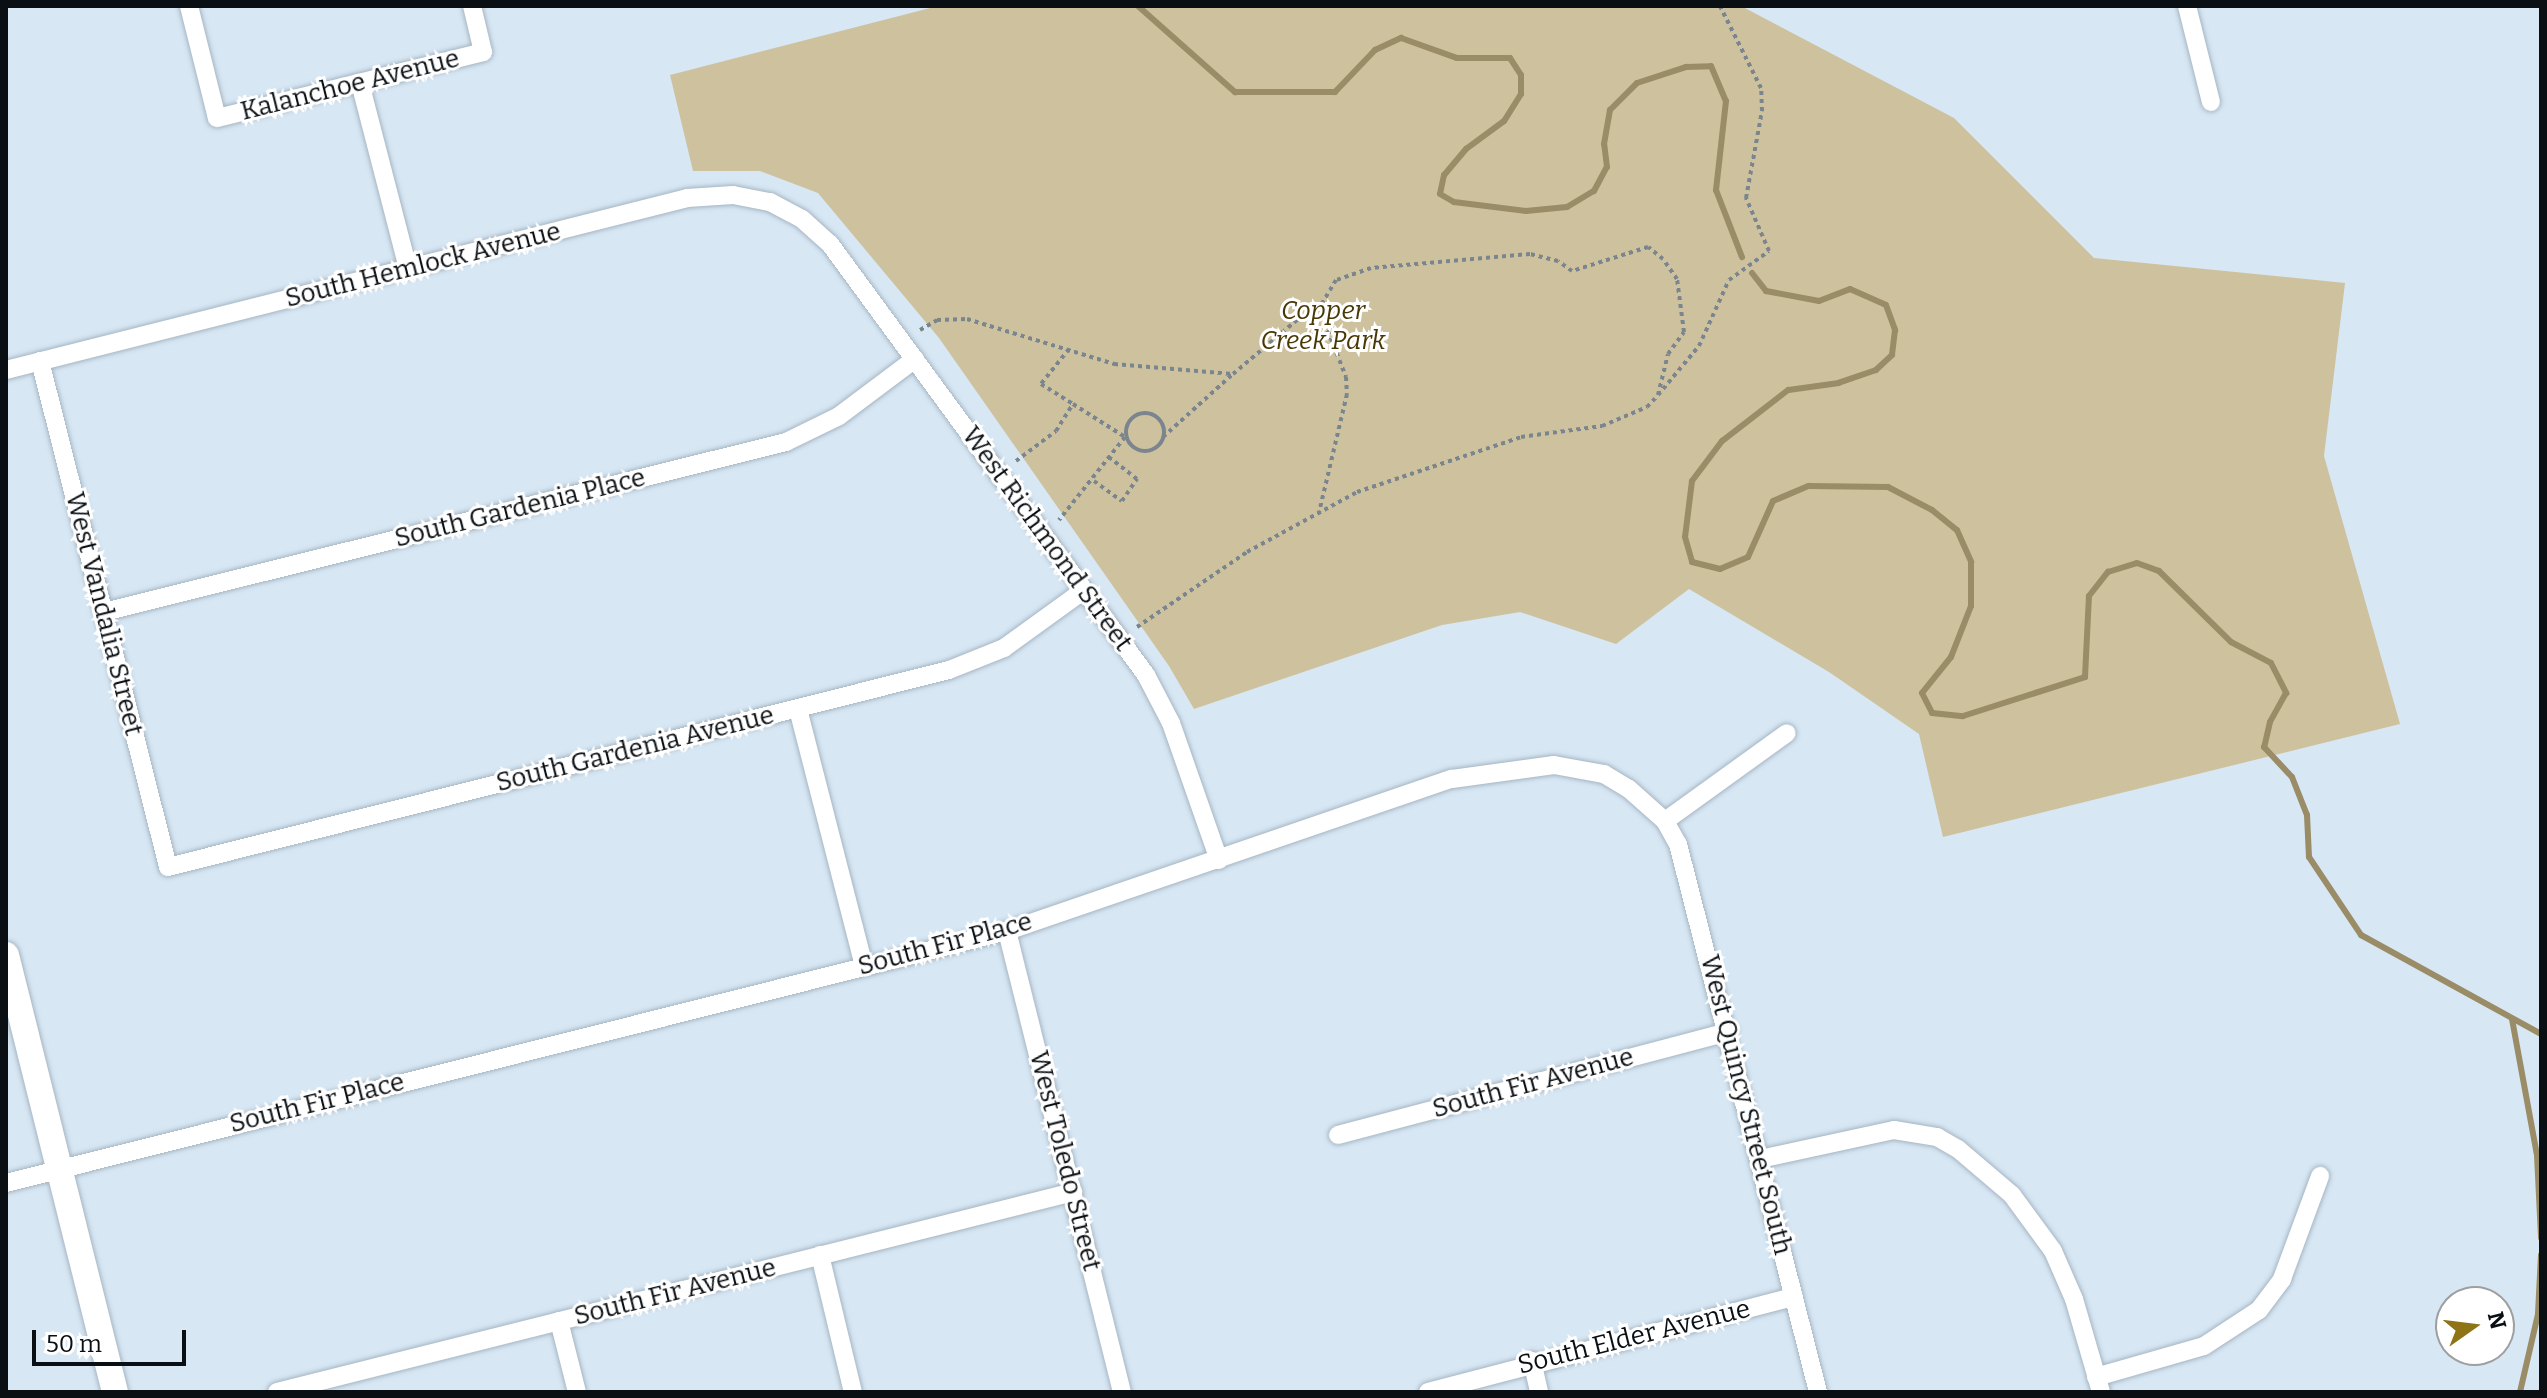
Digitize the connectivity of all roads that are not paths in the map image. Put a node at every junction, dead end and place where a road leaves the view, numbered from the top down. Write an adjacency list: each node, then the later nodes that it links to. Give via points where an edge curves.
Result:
1 (189, 6): 4 (street, Kalanchoe Avenue, via 217,118)
2 (472, 6): 4 (street, Kalanchoe Avenue, via 483,52)
3 (2187, 6): 5 (street)
4 (360, 83): 7 (street)
5 (2211, 102)
6 (830, 244): 7 (street, South Hemlock Avenue, via 802,219 770,202 711,194); 8 (street, West Richmond Street)
7 (408, 269): 9 (street, South Hemlock Avenue)
8 (915, 359): 11 (street, West Richmond Street); 12 (street, South Gardenia Place, via 804,436)
9 (40, 361): 10 (street, South Hemlock Avenue); 12 (street, West Vandalia Street)
10 (6, 370)
11 (1084, 590): 13 (street, South Gardenia Avenue, via 1029,633 982,658); 16 (street, West Richmond Street, via 1159,698)
12 (104, 612): 17 (street, West Vandalia Street)
13 (798, 709): 17 (street, South Gardenia Avenue); 20 (street)
14 (1787, 733): 15 (street)
15 (1665, 821): 16 (street, South Fir Place, via 1604,774 1526,766 1440,783); 21 (street, West Quincy Street South, via 1688,871)
16 (1219, 860): 18 (street, South Fir Place)
17 (168, 867)
18 (1007, 931): 20 (street, South Fir Place); 27 (street, West Toledo Street)
19 (6, 955): 24 (main road)
20 (864, 966): 24 (street, South Fir Place)
21 (1729, 1032): 22 (street, South Fir Avenue); 23 (street, West Quincy Street South)
22 (1338, 1135)
23 (1760, 1159): 29 (street, West Quincy Street South); 32 (street, via 1894,1130 1937,1137 1958,1149 2012,1195 2053,1251)
24 (59, 1169): 26 (street); 34 (main road)
25 (2320, 1176): 32 (street, via 2282,1279 2259,1310 2204,1346)
26 (6, 1183)
27 (1073, 1192): 28 (street, South Fir Avenue); 38 (street, West Toledo Street)
28 (820, 1255): 30 (street, South Fir Avenue); 37 (street)
29 (1794, 1297): 31 (street, South Elder Avenue); 41 (street, West Quincy Street South)
30 (559, 1321): 33 (street, South Fir Avenue); 36 (street)
31 (1532, 1361): 39 (street, South Elder Avenue); 40 (street)
32 (2098, 1385)
33 (304, 1389): 35 (street, South Fir Avenue)
34 (115, 1392)
35 (277, 1392)
36 (577, 1392)
37 (853, 1392)
38 (1122, 1392)
39 (1428, 1392)
40 (1539, 1392)
41 (1818, 1392)

